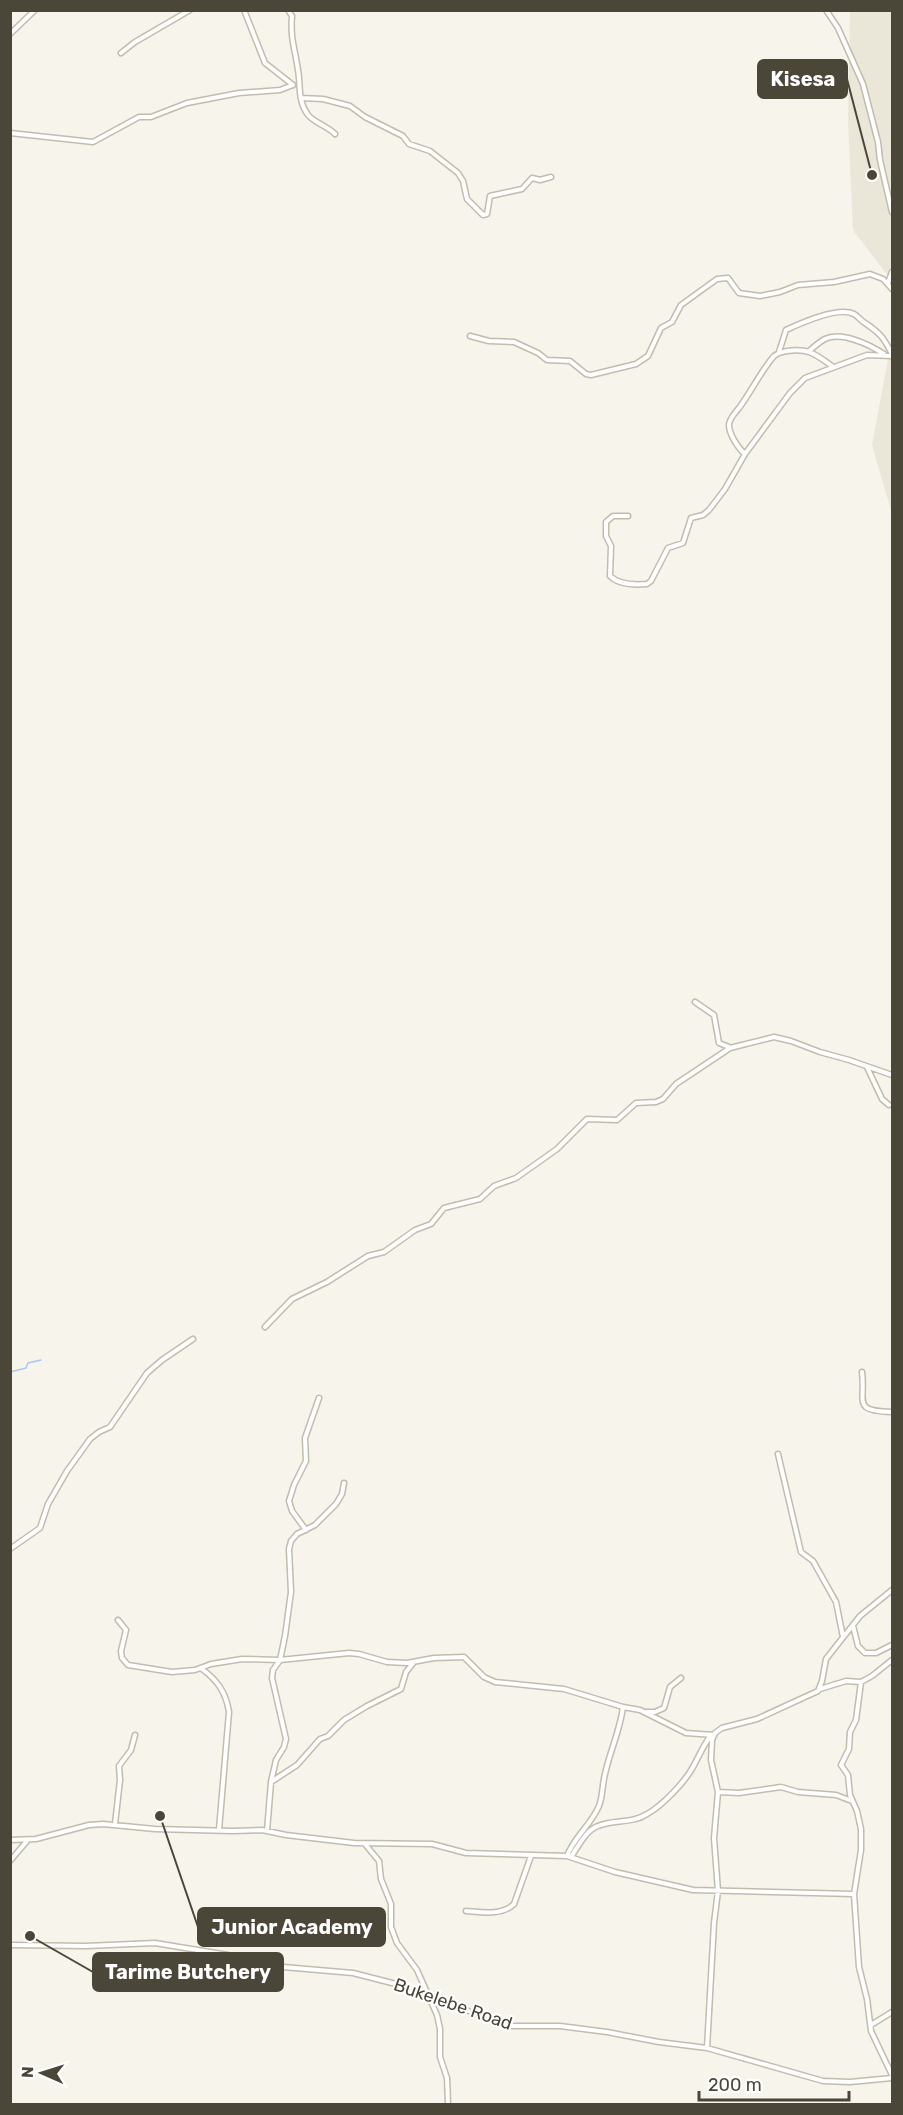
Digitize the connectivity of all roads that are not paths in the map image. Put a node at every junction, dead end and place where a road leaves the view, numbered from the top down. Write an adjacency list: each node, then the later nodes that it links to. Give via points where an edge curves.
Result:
1 (35, 10): 6 (street)
2 (190, 10): 7 (street)
3 (244, 10): 8 (street, via 265,63)
4 (288, 10): 9 (street, via 292,16 290,29)
5 (826, 10): 14 (street, via 862,84)
6 (10, 34)
7 (121, 53)
8 (292, 85): 9 (street); 11 (street, via 187,103 151,117 139,117 93,142)
9 (298, 88): 10 (street)
10 (301, 98): 12 (street, via 310,117); 13 (street, via 350,106 403,136 409,144 430,151 458,173 467,199 483,215 487,214 490,196 522,189 532,178)
11 (10, 133)
12 (335, 134)
13 (551, 177)
14 (892, 212)
15 (892, 275): 16 (street); 17 (street)
16 (883, 279): 17 (street); 19 (street, via 866,274 798,285 760,296 739,293 728,278 719,278 681,305 672,322 661,328 643,361 591,375 570,361 547,360 514,342)
17 (888, 283): 18 (street)
18 (892, 290)
19 (470, 336)
20 (808, 351): 21 (street); 22 (street, via 825,339 837,337 872,346); 23 (street)
21 (779, 352): 22 (street, via 786,330 818,316 847,313 876,329); 24 (street, via 730,421 732,435)
22 (891, 356): 23 (street, via 867,355)
23 (832, 367): 24 (street, via 809,375 790,393)
24 (745, 454): 25 (street, via 725,489 709,510 691,518 683,543 668,548 647,584 620,582 610,576 611,546 606,522 614,516)
25 (628, 516)
26 (695, 1002): 27 (street, via 714,1015 719,1042)
27 (730, 1048): 28 (street, via 778,1038); 31 (street, via 676,1084 663,1099 636,1103 616,1120 587,1119 557,1149 516,1178 494,1186 480,1199 444,1208 431,1224 292,1299)
28 (867, 1067): 29 (street); 30 (street, via 882,1099)
29 (892, 1075)
30 (889, 1105)
31 (265, 1327)
32 (193, 1339): 39 (street, via 147,1373 110,1427 90,1439 67,1471 48,1504 40,1528)
33 (862, 1372): 35 (street, via 864,1406)
34 (319, 1398): 38 (street, via 305,1438 306,1461 289,1498 290,1509)
35 (892, 1412)
36 (778, 1454): 43 (street, via 801,1552 813,1561 836,1602)
37 (344, 1483): 38 (street, via 336,1504)
38 (306, 1530): 45 (street, via 294,1536 289,1545 291,1592)
39 (10, 1549)
40 (892, 1590): 42 (street)
41 (118, 1620): 48 (street, via 126,1629 121,1651 129,1666 172,1672)
42 (853, 1625): 43 (street); 44 (street, via 858,1646 865,1653 876,1653)
43 (843, 1637): 51 (street, via 825,1661)
44 (892, 1645)
45 (280, 1660): 47 (street, via 349,1653 387,1662); 48 (street, via 242,1659); 56 (street, via 273,1670 272,1682 286,1741)
46 (892, 1660): 50 (street)
47 (414, 1662): 52 (street, via 464,1657 484,1677 495,1682 564,1689); 56 (street, via 401,1689 344,1720 297,1765)
48 (202, 1669): 60 (street, via 220,1686 229,1712)
49 (681, 1678): 53 (street, via 670,1687 664,1708)
50 (861, 1682): 51 (street, via 846,1681); 58 (street, via 849,1749 841,1763 848,1775)
51 (820, 1689): 55 (street)
52 (623, 1707): 53 (street); 66 (street, via 600,1805 573,1842)
53 (645, 1712): 55 (street, via 677,1730)
54 (135, 1735): 59 (street, via 131,1750 119,1766)
55 (712, 1735): 57 (street); 66 (street, via 690,1771 647,1815 597,1826)
56 (271, 1782): 61 (street)
57 (718, 1792): 58 (street, via 781,1787); 68 (street, via 714,1838)
58 (852, 1801): 69 (street, via 861,1829)
59 (115, 1824): 60 (street); 63 (street, via 89,1825)
60 (219, 1830): 61 (street)
61 (267, 1831): 64 (street)
62 (10, 1840): 63 (street)
63 (28, 1840): 67 (street)
64 (365, 1843): 65 (street, via 423,1843 466,1853); 72 (street, via 379,1861 397,1943 417,1970)
65 (531, 1856): 66 (street); 70 (street, via 511,1907 495,1912)
66 (569, 1857): 68 (street, via 652,1881)
67 (10, 1862)
68 (718, 1891): 69 (street); 75 (street)
69 (854, 1894): 74 (street, via 859,1967)
70 (466, 1911)
71 (10, 1945): 72 (street, Bukelebe Road, via 155,1943 228,1955 260,1965 353,1973)
72 (428, 1997): 75 (street, Bukelebe Road, via 509,2026 560,2026); 77 (street, via 440,2029)
73 (892, 2012): 74 (street)
74 (871, 2025): 76 (street)
75 (707, 2048): 76 (street, Bukelebe Road, via 823,2080 849,2082)
76 (892, 2076)
77 (448, 2104)

